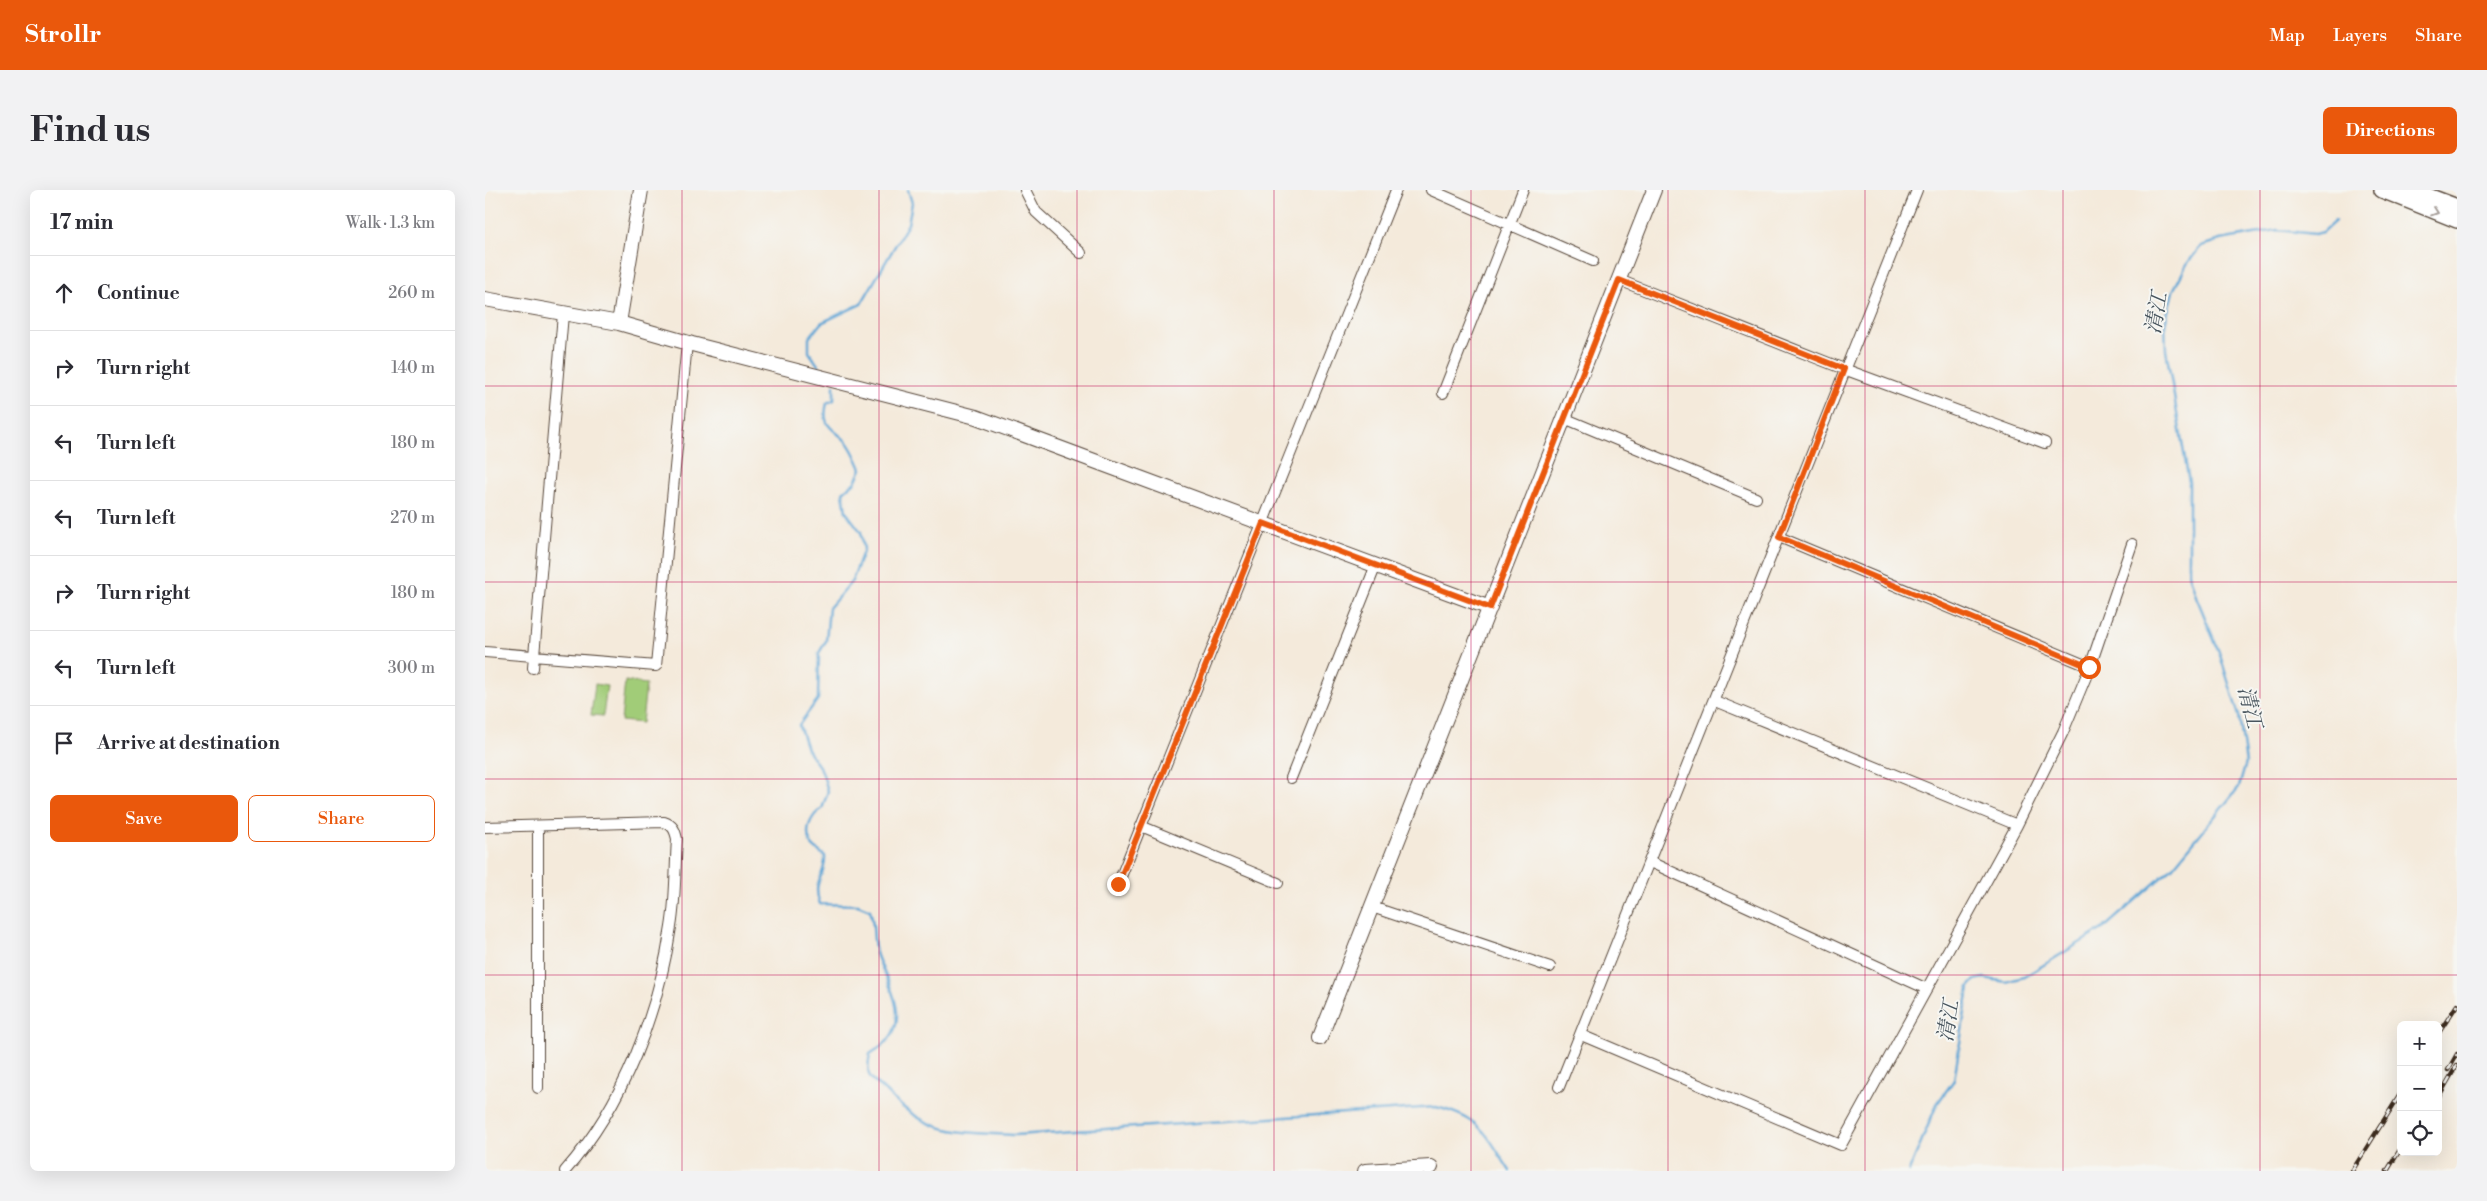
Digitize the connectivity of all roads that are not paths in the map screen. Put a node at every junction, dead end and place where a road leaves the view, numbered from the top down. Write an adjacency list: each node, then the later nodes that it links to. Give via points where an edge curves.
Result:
1 (641, 190): 18 (street)
2 (1025, 190): 13 (street, via 1036,212)
3 (1396, 190): 25 (street)
4 (1431, 190): 12 (street)
5 (1523, 190): 12 (street)
6 (1654, 190): 15 (street)
7 (1917, 190): 20 (street)
8 (2382, 190): 11 (main road, one-way to 11)
9 (2412, 190): 10 (main road)
10 (2457, 208)
11 (2457, 220)
12 (1510, 225): 14 (street); 21 (street)
13 (1081, 253)
14 (1593, 261)
15 (1619, 280): 20 (street); 22 (street)
16 (485, 299): 17 (street)
17 (563, 314): 18 (street); 31 (street)
18 (619, 323): 19 (street)
19 (687, 343): 25 (street, via 976,417); 31 (street, via 656,666)
20 (1844, 369): 23 (street); 26 (street)
21 (1443, 393)
22 (1564, 418): 24 (street); 29 (street)
23 (2045, 443)
24 (1756, 498)
25 (1263, 523): 28 (street); 37 (street)
26 (1779, 537): 32 (street); 34 (street)
27 (2132, 544): 32 (street)
28 (1376, 565): 29 (street); 35 (street)
29 (1490, 608): 43 (street)
30 (485, 652): 31 (street)
31 (535, 656): 33 (street)
32 (2089, 667): 38 (street, via 2063,732)
33 (533, 668)
34 (1715, 701): 38 (street); 40 (street)
35 (1291, 778)
36 (537, 826): 39 (street); 48 (street); 51 (street, via 664,822 675,830 677,839 672,925 651,1012 609,1112)
37 (1141, 826): 41 (street); 42 (street)
38 (2017, 826): 45 (street)
39 (485, 827)
40 (1650, 862): 45 (street); 46 (street)
41 (1279, 883)
42 (1118, 884)
43 (1372, 907): 44 (street); 47 (street)
44 (1550, 967)
45 (1927, 989): 46 (street, via 1841,1145)
46 (1581, 1035): 49 (street)
47 (1320, 1038)
48 (538, 1088)
49 (1559, 1088)
50 (1431, 1167): 52 (street)
51 (565, 1171)
52 (1365, 1171)

